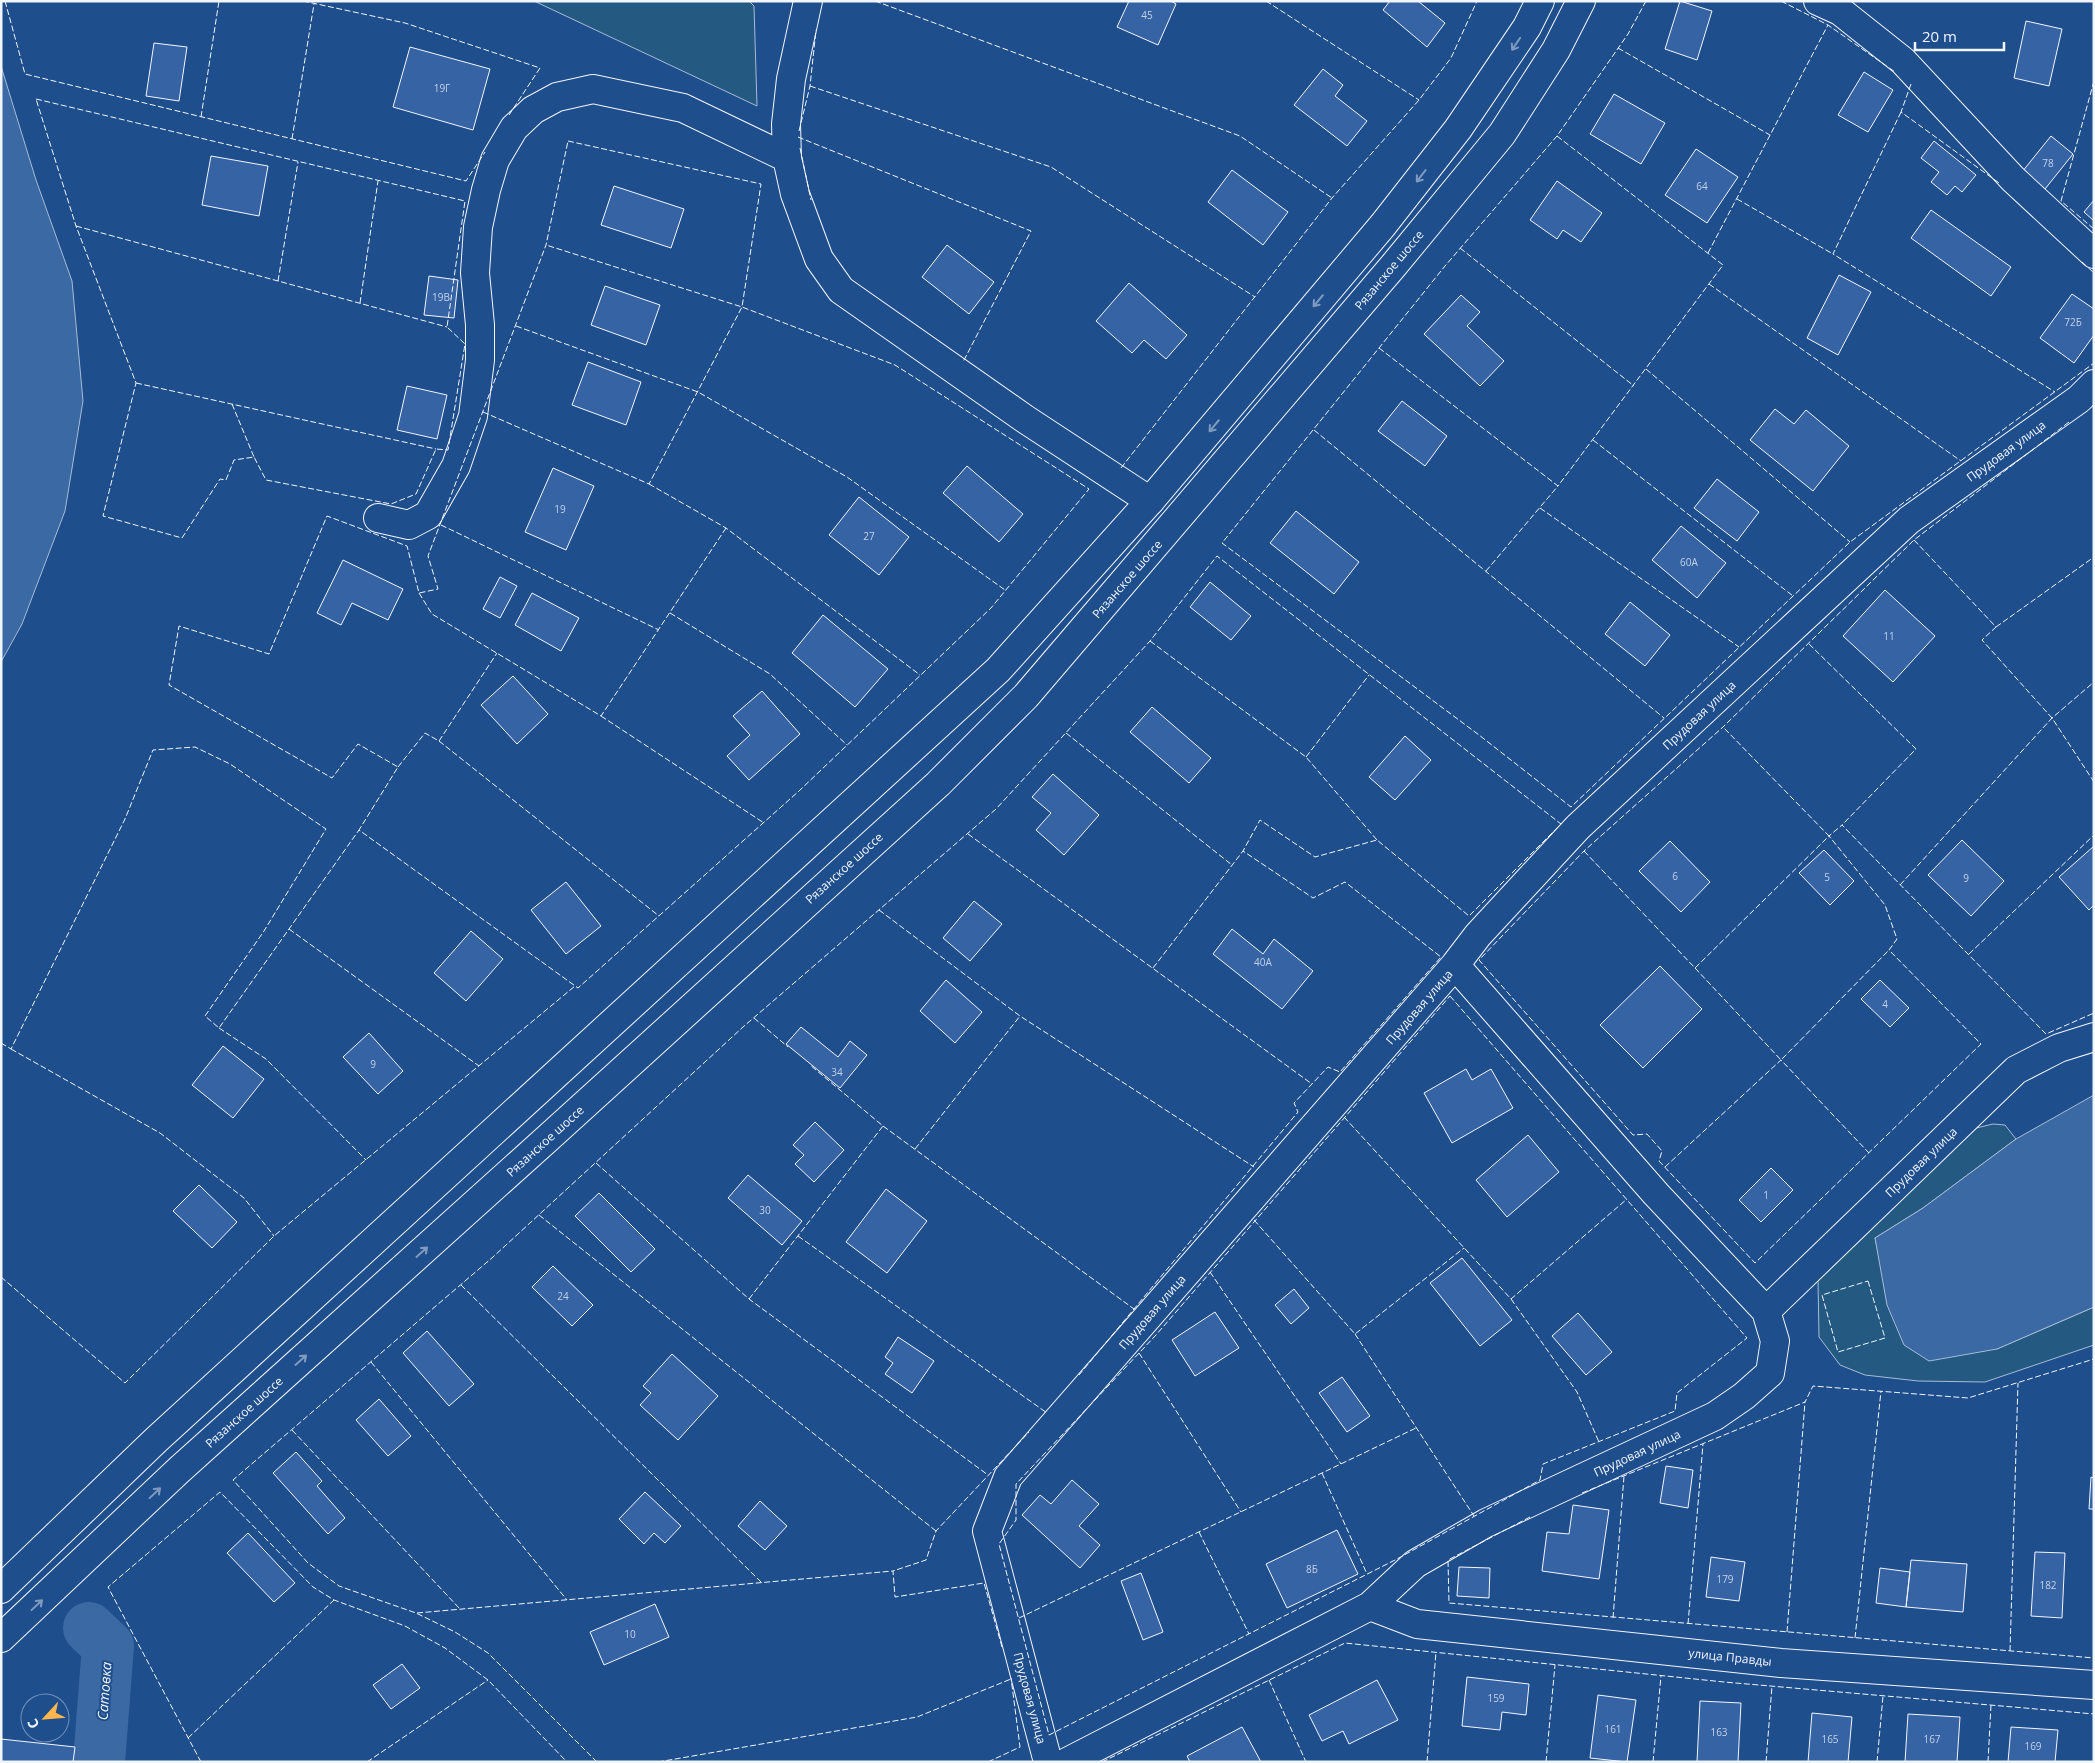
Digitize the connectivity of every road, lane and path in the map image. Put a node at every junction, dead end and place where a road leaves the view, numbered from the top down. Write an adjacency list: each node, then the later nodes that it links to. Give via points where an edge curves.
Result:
1 (808, 1): 5 (street, via 791,79 786,124)
2 (1540, 1): 8 (street, one-way to 8, via 1527,27 1458,129 1382,225)
3 (1581, 1): 15 (street, Рязанское шоссе, one-way to 3, via 179,1470 938,784 1026,696 1502,134 1556,50)
4 (1818, 1): 6 (street, via 1840,10 1903,61 2013,179)
5 (788, 158): 8 (street, via 795,194 819,259 841,290 1025,419); 9 (street, via 683,108 593,90 557,98 533,110 514,128 496,160 486,190 478,227 474,273 480,360 473,416 456,466 428,515 409,525)
6 (2094, 254)
7 (2094, 384): 10 (street, Прудовая улица, via 2079,399 1909,520 1578,826 1478,935)
8 (1150, 500): 13 (street, via 998,670 156,1440)
9 (378, 518)
10 (1455, 966): 12 (street, via 1656,1194); 17 (street, Прудовая улица, via 1008,1476 987,1530)
11 (2094, 1037): 12 (street, Прудовая улица, via 2060,1048 2016,1070)
12 (1766, 1312): 14 (street, Прудовая улица, via 1776,1341 1770,1373 1744,1396 1715,1416 1486,1523 1415,1564)
13 (1, 1589)
14 (1370, 1606): 16 (street, улица Правды, via 1417,1624 1781,1663); 18 (street, Прудовая улица)
15 (1, 1638)
16 (2094, 1685)
17 (1048, 1762)
18 (1067, 1762)

